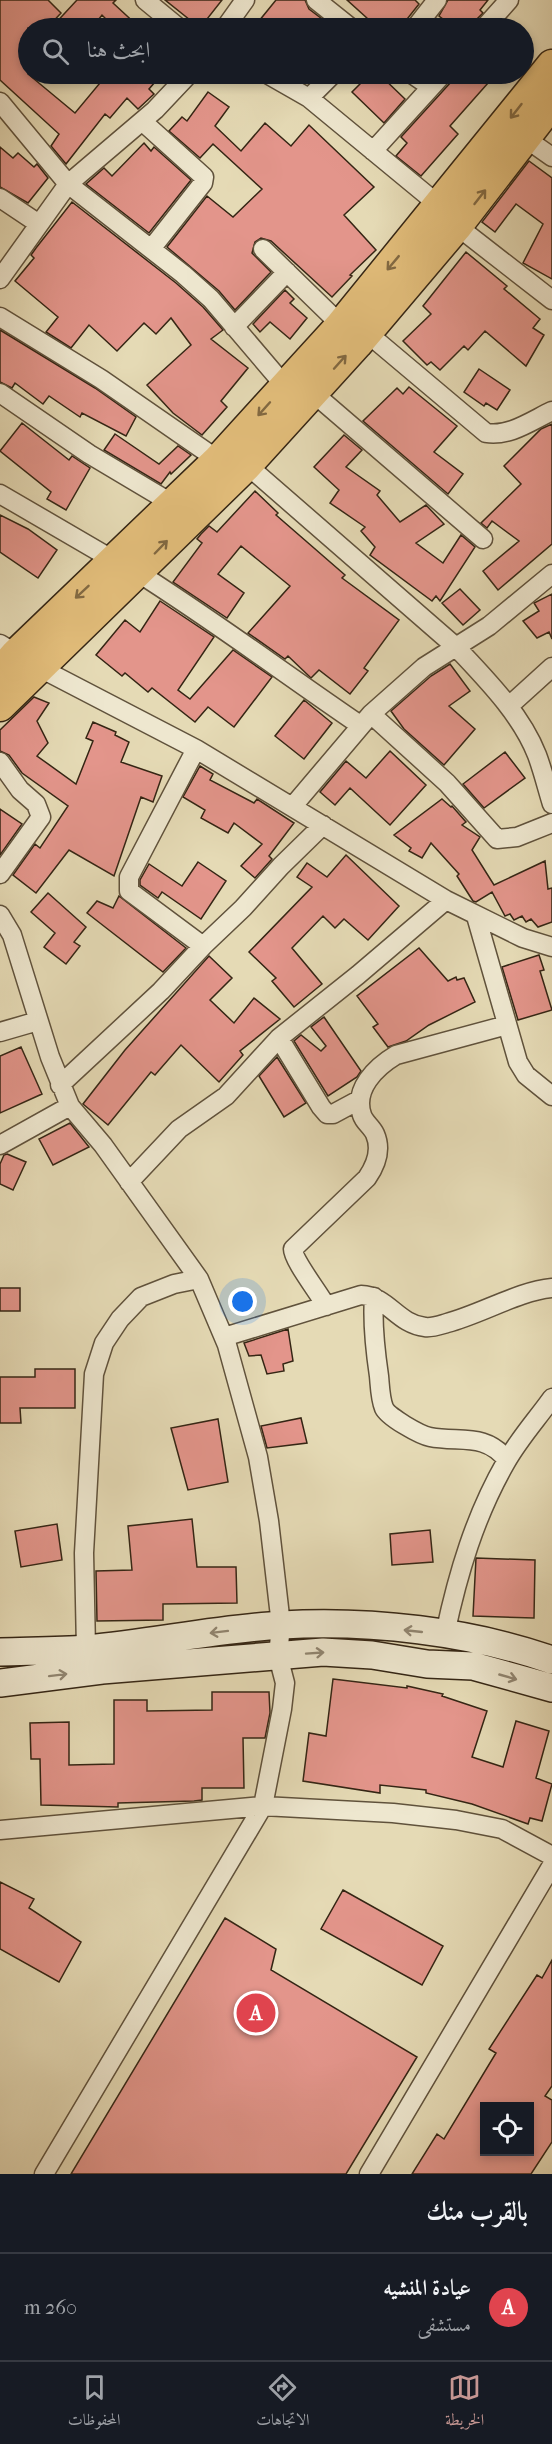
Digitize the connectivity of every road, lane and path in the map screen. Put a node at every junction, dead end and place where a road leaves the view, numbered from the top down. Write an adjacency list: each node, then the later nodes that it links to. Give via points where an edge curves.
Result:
1 (146, 0): 6 (street)
2 (245, 0): 7 (street)
3 (316, 0): 8 (street)
4 (437, 0): 9 (street)
5 (509, 0): 10 (street)
6 (167, 18)
7 (232, 18)
8 (338, 18)
9 (423, 18)
10 (493, 18)
11 (552, 65): 27 (main road, one-way to 27)
12 (179, 84): 21 (street)
13 (284, 84): 18 (street)
14 (323, 84): 18 (street)
15 (427, 84): 17 (street)
16 (434, 84): 17 (street)
17 (431, 87): 23 (street)
18 (309, 98): 23 (street)
19 (0, 102): 25 (street)
20 (552, 103): 22 (main road)
21 (142, 121): 25 (street); 29 (street, via 204,177 204,183)
22 (525, 138): 24 (street); 27 (main road, one-way to 22)
23 (374, 151): 27 (street)
24 (552, 157)
25 (68, 184): 28 (street); 29 (street)
26 (0, 198): 28 (street)
27 (449, 216): 33 (street); 36 (main road)
28 (39, 224): 32 (street)
29 (151, 249): 35 (street, via 211,299)
30 (263, 249): 31 (street)
31 (287, 272): 35 (street); 36 (street)
32 (0, 279)
33 (552, 300)
34 (0, 317): 40 (street)
35 (234, 327): 37 (street)
36 (354, 329): 37 (main road); 39 (street, via 486,433 505,433)
37 (299, 389): 40 (main road); 43 (street)
38 (0, 393): 42 (street, via 89,454)
39 (552, 411)
40 (233, 462): 42 (main road); 44 (main road, one-way to 40); 46 (street)
41 (0, 494): 44 (street)
42 (173, 504): 44 (main road)
43 (483, 539)
44 (126, 567): 47 (main road); 51 (street, via 225,629 287,676)
45 (552, 574): 46 (street, via 489,626)
46 (456, 647): 50 (street); 51 (street, via 424,667)
47 (14, 659): 49 (main road); 52 (street)
48 (552, 667): 50 (street)
49 (0, 706)
50 (509, 706): 53 (street)
51 (366, 719): 56 (street); 57 (street, via 447,783 497,839 517,837)
52 (196, 749): 56 (street); 63 (street, via 127,886)
53 (544, 750): 55 (street)
54 (0, 762): 59 (street, via 20,790 36,804 41,817)
55 (552, 804)
56 (293, 806): 58 (street)
57 (552, 823)
58 (323, 825): 60 (street); 63 (street)
59 (0, 874)
60 (446, 900): 62 (street); 68 (street)
61 (0, 915): 65 (street, via 12,935)
62 (476, 916): 64 (street); 66 (street)
63 (203, 946): 69 (street)
64 (552, 947)
65 (38, 1021): 67 (street); 69 (street)
66 (507, 1025): 70 (street, via 526,1076); 71 (street, via 396,1055 381,1064)
67 (0, 1032)
68 (279, 1038): 71 (street, via 327,1114); 74 (street, via 226,1096 179,1129)
69 (60, 1085): 72 (street)
70 (552, 1096)
71 (359, 1100): 78 (street, via 362,1116 375,1135 376,1166 293,1249 296,1262)
72 (70, 1106): 73 (street); 74 (street)
73 (0, 1145)
74 (129, 1182): 75 (street)
75 (199, 1279): 79 (street); 84 (street, via 141,1297 104,1343 94,1374 84,1553)
76 (552, 1288): 77 (street, via 427,1328 406,1322)
77 (374, 1297): 78 (street, via 361,1295); 81 (street, via 372,1330 384,1408 389,1415 431,1438 467,1440 498,1449)
78 (326, 1306): 79 (street)
79 (224, 1338): 82 (street, via 258,1457)
80 (552, 1398): 81 (street)
81 (507, 1460): 83 (street, via 463,1556)
82 (281, 1625): 83 (main road, one-way to 82, via 354,1624); 84 (main road, one-way to 84); 86 (street)
83 (445, 1634): 87 (main road)
84 (86, 1649): 85 (main road)
85 (0, 1652)
86 (278, 1656): 88 (main road, one-way to 86, via 102,1670); 89 (main road, one-way to 89, via 323,1652 473,1666); 90 (street, via 285,1683)
87 (552, 1660)
88 (0, 1683)
89 (552, 1688)
90 (263, 1806): 91 (street); 92 (street, via 456,1820 501,1828); 94 (street)
91 (0, 1830)
92 (552, 1856)
93 (552, 1865): 95 (street)
94 (44, 2174)
95 (369, 2174)

